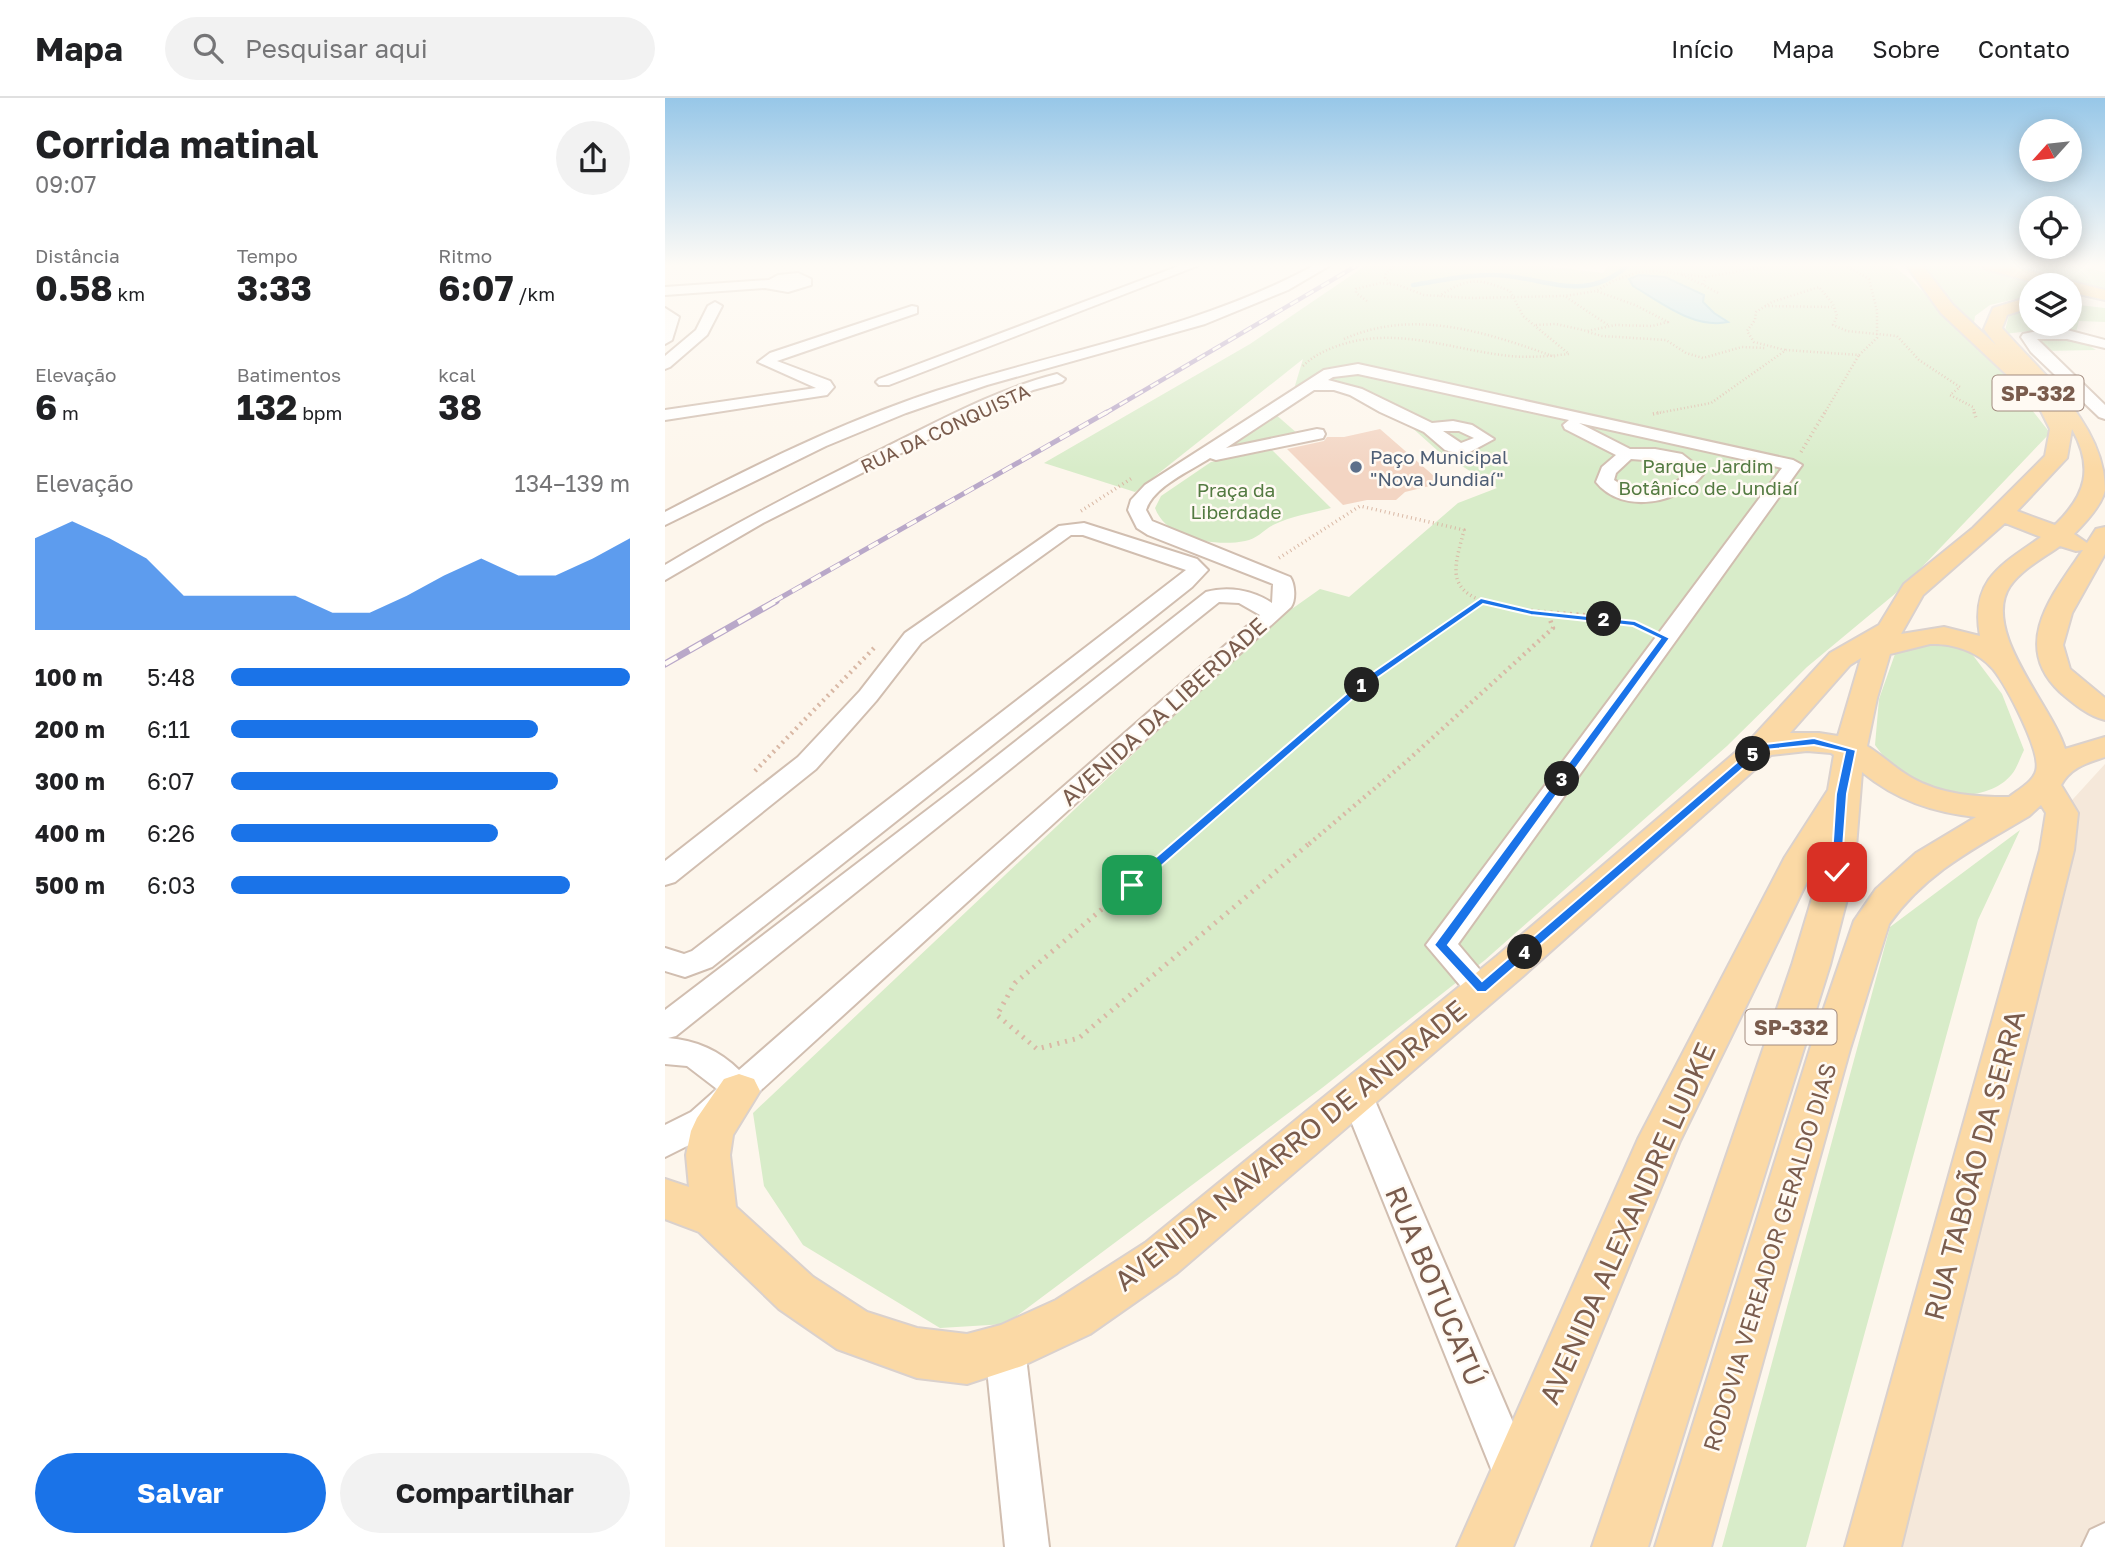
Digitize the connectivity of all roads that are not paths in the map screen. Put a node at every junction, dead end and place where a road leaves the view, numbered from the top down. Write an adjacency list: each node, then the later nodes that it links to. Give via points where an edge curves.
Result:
1 (700, 334): 10 (street)
2 (842, 334): 16 (lane, via 766,362 824,384 821,392)
3 (1012, 334): 9 (street)
4 (1151, 334): 11 (street)
5 (1193, 334): 28 (street, RUA DA CONQUISTA, via 995,401 756,519)
6 (1974, 334): 22 (main road, RODOVIA VEREADOR GERALDO DIAS / SP-332, via 2044,399 2061,429 2056,458)
7 (1998, 334): 21 (main road, SP-332, via 2089,427 2096,443)
8 (2105, 344): 15 (street, via 2059,334 2028,337)
9 (982, 345): 11 (street); 12 (street)
10 (665, 364)
11 (1028, 369): 23 (street, via 884,416)
12 (884, 382)
13 (1309, 385): 14 (street, via 1329,373 1358,369); 17 (street, via 1356,392); 20 (street)
14 (1542, 409): 19 (street); 43 (street, via 1793,465 1441,945)
15 (2105, 414)
16 (665, 415)
17 (1430, 428)
18 (1317, 434): 20 (street)
19 (1627, 454)
20 (1200, 458): 26 (lane, via 1151,489 1137,510 1144,524 1155,531)
21 (2100, 497): 24 (main road, SP-332)
22 (2000, 514): 24 (main road); 31 (main road, RODOVIA VEREADOR GERALDO DIAS / SP-332, via 1913,590)
23 (665, 519)
24 (2059, 535): 25 (main road); 32 (main road, SP-332, via 1995,587 1991,622)
25 (2099, 544): 33 (main road, via 2059,612 2049,649 2060,674)
26 (1216, 554): 27 (street); 29 (street, via 1233,572)
27 (1259, 571): 29 (street); 30 (street, via 1283,581 1284,603)
28 (665, 574)
29 (1220, 589): 30 (street, AVENIDA DA LIBERDADE, via 1263,605); 38 (street)
30 (1272, 615): 46 (street, AVENIDA DA LIBERDADE)
31 (1882, 640): 32 (main road, via 1943,634 1974,642); 34 (main road, AVENIDA NAVARRO DE ANDRADE, via 1840,659); 36 (main road, RODOVIA VEREADOR GERALDO DIAS / SP-332)
32 (2005, 664): 39 (main road, SP-332, via 2045,736)
33 (2104, 709)
34 (1761, 747): 36 (main road, via 1814,742); 43 (main road, AVENIDA NAVARRO DE ANDRADE)
35 (2105, 747): 39 (main road, RODOVIA VEREADOR GERALDO DIAS, via 2067,759)
36 (1850, 750): 39 (main road, via 1907,790 1947,804 1977,808); 40 (main road, RODOVIA VEREADOR GERALDO DIAS / SP-332)
37 (947, 768): 38 (street); 41 (street, via 1185,583 1198,570 1196,566 1084,529 1066,530 912,638 868,696 807,763); 42 (street, via 702,959 685,966)
38 (978, 784): 44 (street)
39 (2038, 788): 56 (main road, RODOVIA VEREADOR GERALDO DIAS / SP-332, via 1928,861 1872,921); 57 (main road, RUA TABOÃO DA SERRA, via 2061,813 2057,849)
40 (1842, 794): 52 (main road, AVENIDA ALEXANDRE LUDKE, via 1802,857 1658,1139); 55 (main road, RODOVIA VEREADOR GERALDO DIAS / SP-332, via 1837,872 1811,965)
41 (665, 875)
42 (665, 959)
43 (1481, 989): 47 (main road, AVENIDA NAVARRO DE ANDRADE)
44 (665, 1027)
45 (665, 1051): 46 (street, via 687,1051 716,1067)
46 (739, 1091): 48 (street, AVENIDA DA LIBERDADE, via 703,1122); 50 (main road, via 712,1131 708,1155)
47 (1357, 1096): 51 (main road, AVENIDA NAVARRO DE ANDRADE, via 1161,1258 1073,1317); 52 (street, RUA BOTUCATÚ)
48 (665, 1142)
49 (665, 1199): 50 (main road, AVENIDA NAVARRO DE ANDRADE)
50 (715, 1217): 51 (main road, AVENIDA NAVARRO DE ANDRADE, via 796,1293 854,1332 917,1353 967,1359)
51 (1005, 1349): 53 (street)
52 (1515, 1476): 54 (main road, AVENIDA ALEXANDRE LUDKE)
53 (1027, 1547)
54 (1486, 1547)
55 (1620, 1547)
56 (1683, 1547)
57 (1873, 1547)

